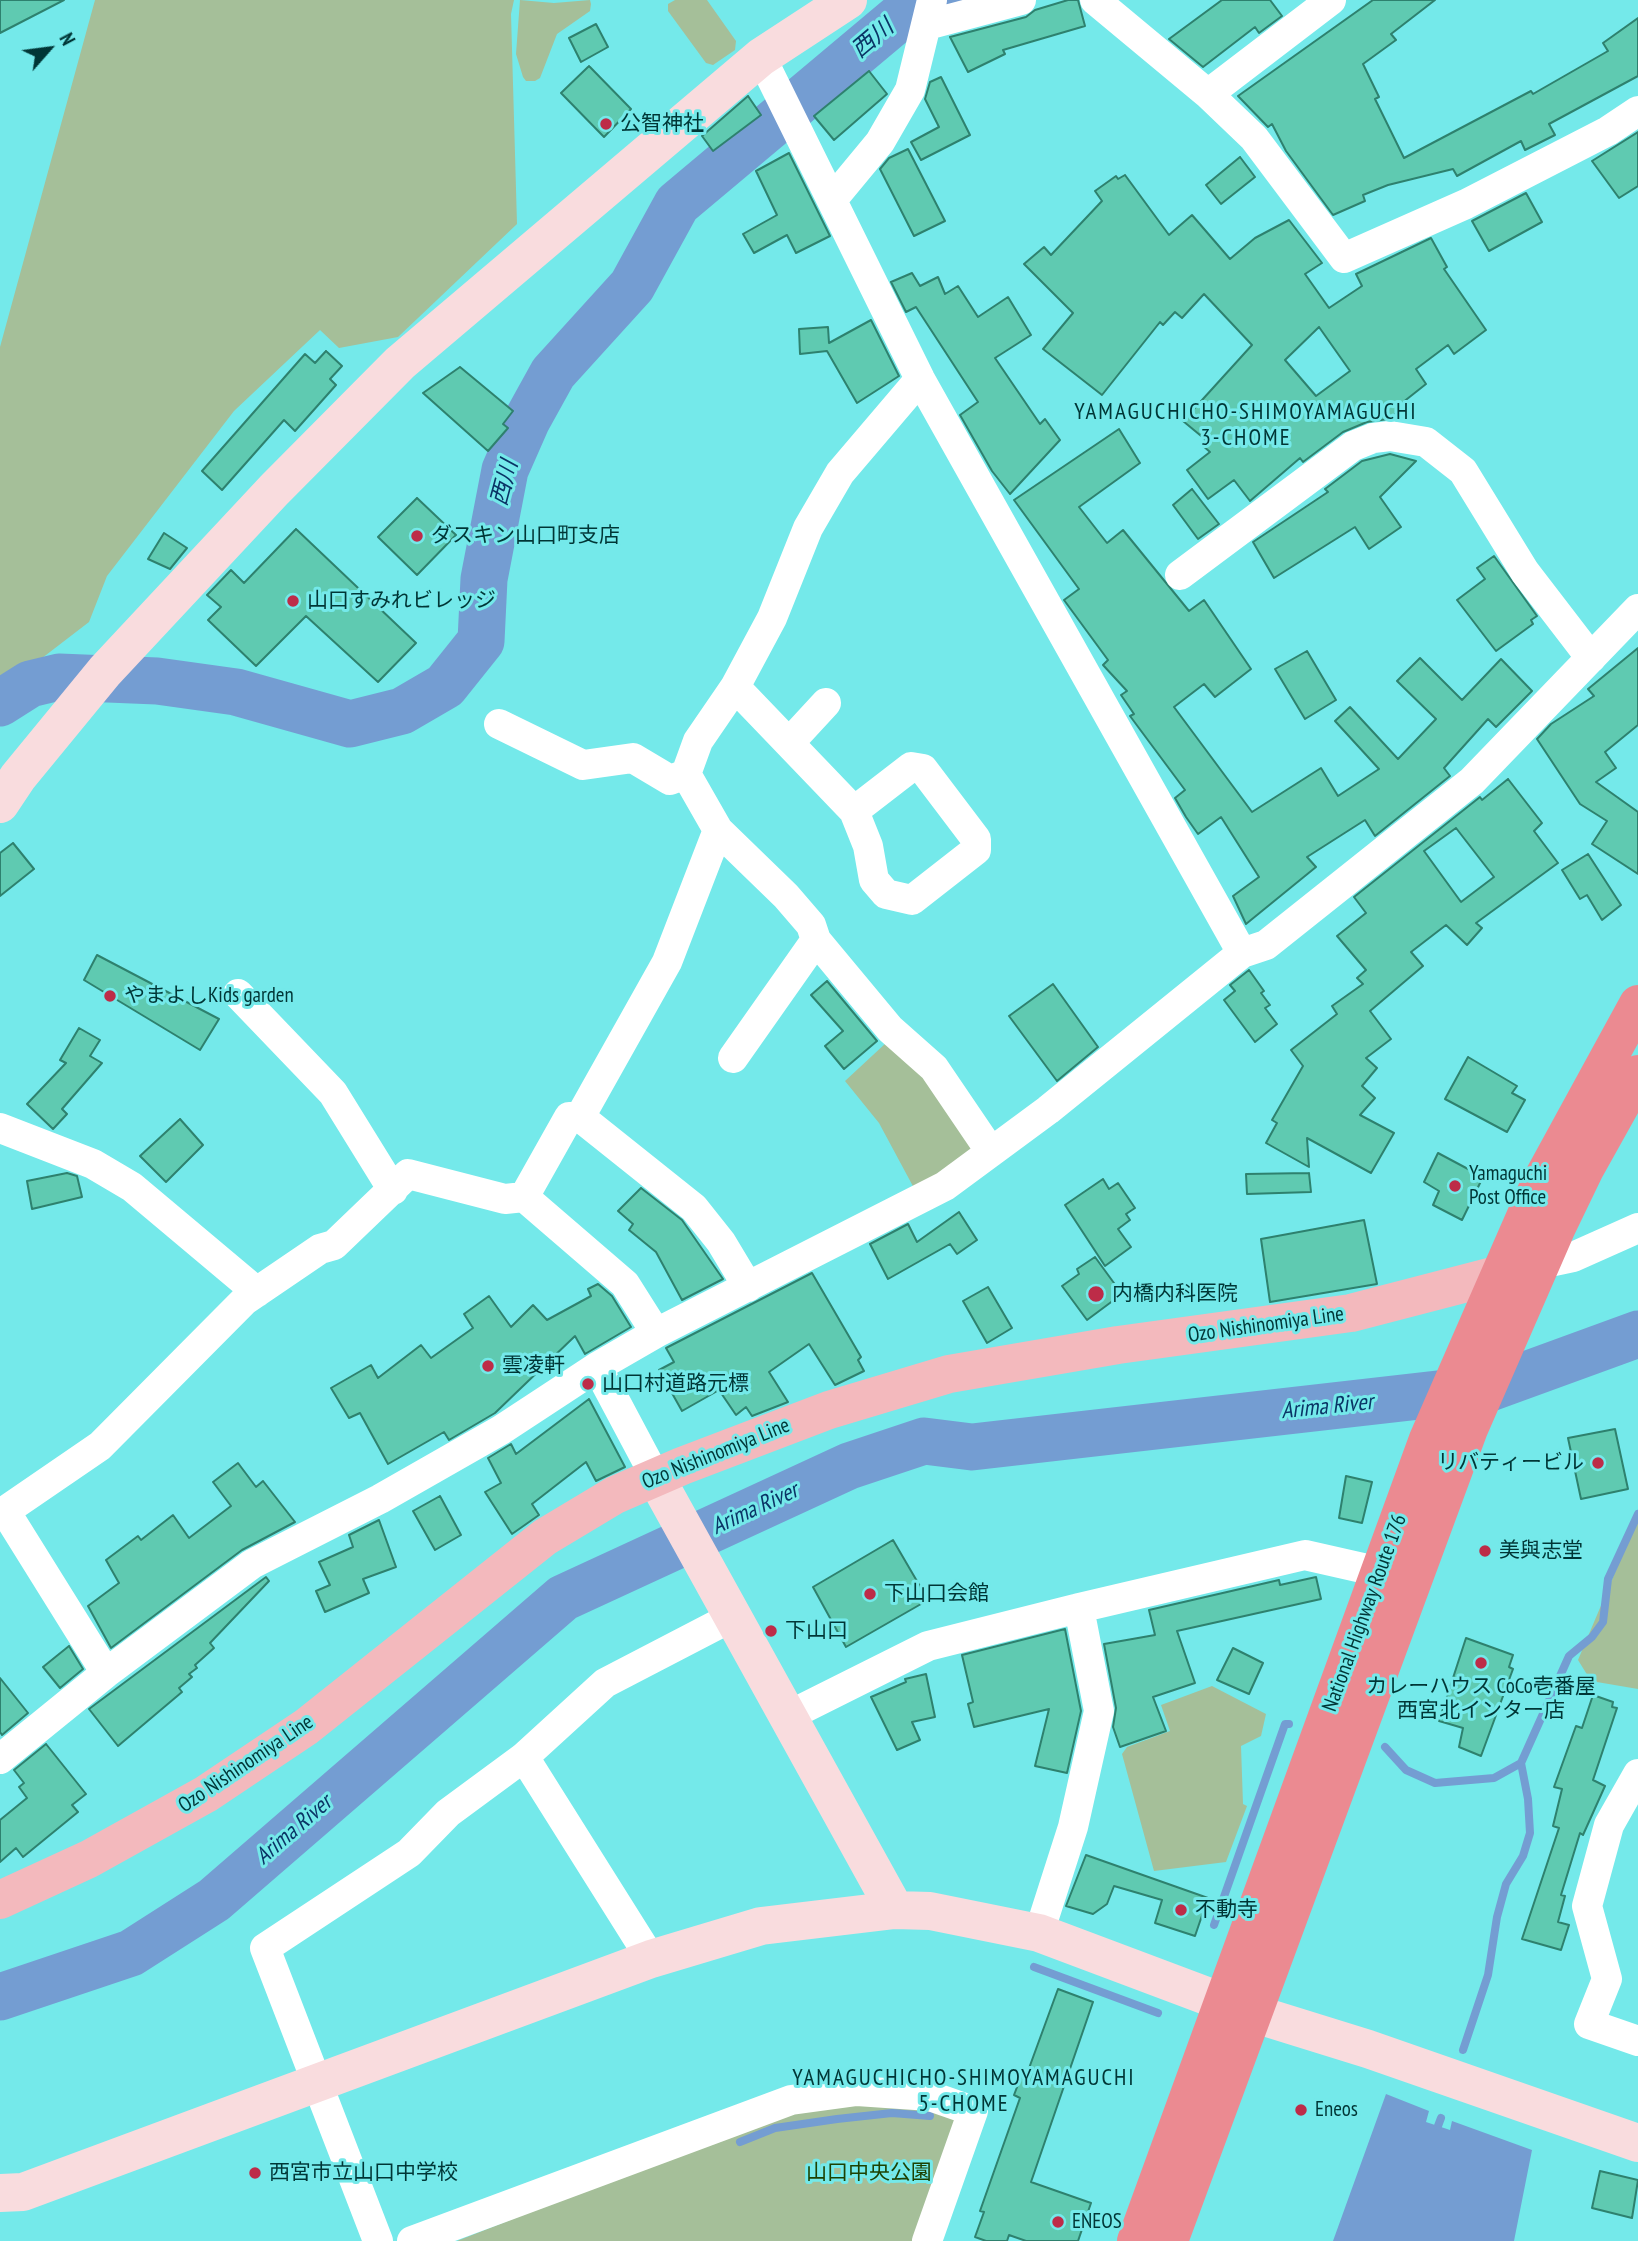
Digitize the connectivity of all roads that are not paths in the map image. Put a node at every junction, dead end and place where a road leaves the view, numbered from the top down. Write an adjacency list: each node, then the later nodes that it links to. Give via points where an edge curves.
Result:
1 (848, 0): 6 (street)
2 (1021, 0): 5 (street)
3 (1095, 0): 7 (street)
4 (1331, 0): 7 (street)
5 (930, 13): 9 (street, via 910,90 880,142)
6 (769, 74): 9 (street); 19 (street, via 400,363 274,490 95,685)
7 (1208, 94): 8 (street, via 1254,138 1344,258 1466,204)
8 (1638, 111)
9 (832, 200): 10 (street)
10 (920, 379): 14 (street, via 834,484 808,528 772,618); 23 (street)
11 (1180, 575): 13 (street, via 1353,446 1390,436 1426,442 1463,471 1525,572)
12 (1638, 609): 13 (street)
13 (1591, 658): 23 (street, via 1472,781 1266,945)
14 (735, 687): 17 (street); 18 (street, via 698,741)
15 (826, 703): 17 (street)
16 (499, 724): 18 (street, via 583,765 633,758 670,780)
17 (790, 742): 20 (street)
18 (686, 774): 21 (street)
19 (0, 804)
20 (854, 811): 20 (street, via 911,766 923,769 976,839 976,850 912,900 886,894 874,880 868,846)
21 (718, 830): 22 (street, via 786,896 811,925); 28 (street, via 667,962)
22 (816, 940): 26 (street); 30 (street, via 890,1030 934,1068)
23 (1242, 953): 30 (street)
24 (238, 994): 31 (street, via 333,1093)
25 (1638, 1003): 34 (highway, National Highway Route 176, via 1539,1185)
26 (733, 1058)
27 (1638, 1074): 34 (highway, National Highway Route 176)
28 (580, 1117): 32 (street, via 569,1117); 35 (street, via 694,1208 721,1241)
29 (0, 1128): 36 (street, via 93,1164 132,1187)
30 (990, 1152): 35 (street, via 945,1186)
31 (393, 1190): 32 (street, via 408,1174 505,1199); 36 (street, via 334,1245 320,1249)
32 (524, 1196): 37 (street, via 625,1284)
33 (1638, 1228): 34 (street)
34 (1515, 1279): 39 (main road, Ozo Nishinomiya Line, via 1350,1313 949,1374 829,1410); 41 (highway, National Highway Route 176, via 1429,1439); 53 (highway, National Highway Route 176, via 1469,1429)
35 (748, 1287): 37 (street)
36 (257, 1292): 40 (street, via 100,1446)
37 (656, 1333): 38 (street)
38 (597, 1367): 39 (street); 44 (street, via 501,1430 252,1564)
39 (660, 1487): 43 (street); 49 (main road, Ozo Nishinomiya Line, via 584,1512 545,1536 306,1727 206,1794 89,1859)
40 (2, 1503): 44 (street)
41 (1380, 1572): 42 (street, via 1305,1555); 53 (highway, National Highway Route 176)
42 (1079, 1608): 45 (street, via 928,1646); 51 (street, via 1099,1711 1073,1827)
43 (732, 1617): 45 (street); 46 (street, via 605,1683)
44 (106, 1673): 47 (street)
45 (786, 1717): 50 (street)
46 (524, 1757): 52 (street); 55 (street, via 448,1813 409,1853 265,1948)
47 (0, 1759)
48 (1638, 1774): 54 (street, via 1609,1825 1587,1906 1606,1979 1589,2024)
49 (0, 1900)
50 (895, 1910): 51 (street, via 930,1911); 52 (street, via 761,1926)
51 (1039, 1933): 53 (street)
52 (651, 1959): 55 (street)
53 (1238, 2007): 56 (street); 61 (highway, National Highway Route 176); 62 (highway, National Highway Route 176)
54 (1638, 2040)
55 (319, 2083): 57 (street, via 23,2192); 58 (street)
56 (1638, 2143)
57 (0, 2193)
58 (377, 2241)
59 (412, 2241): 60 (street, via 791,2099 856,2091 930,2096 973,2111)
60 (927, 2241)
61 (1136, 2241)
62 (1170, 2241)

